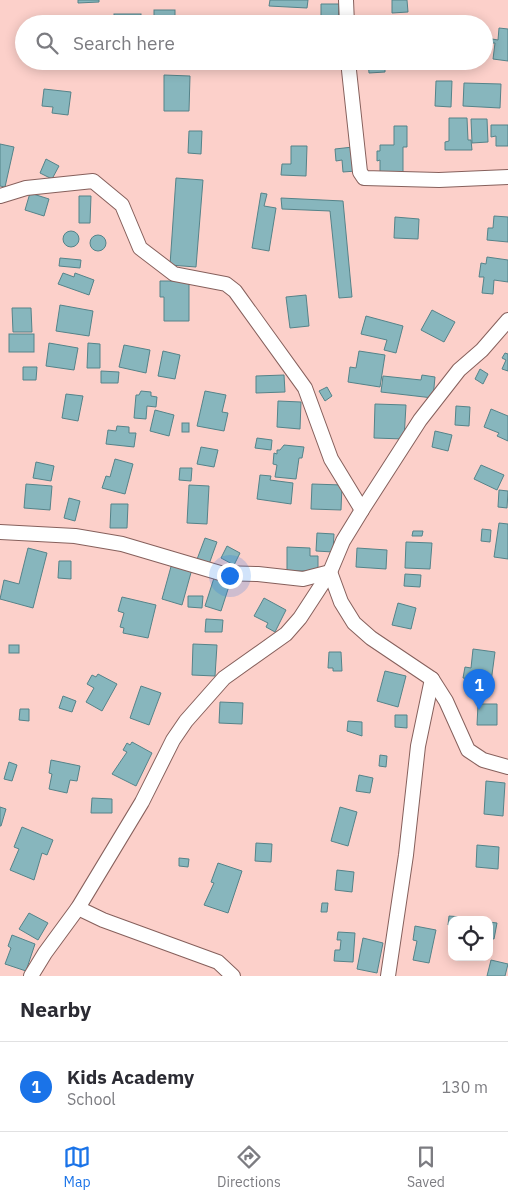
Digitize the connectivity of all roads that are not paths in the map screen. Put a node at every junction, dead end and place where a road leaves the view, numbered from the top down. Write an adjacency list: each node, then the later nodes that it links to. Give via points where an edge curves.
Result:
1 (346, 0): 2 (street)
2 (347, 15)
3 (349, 70): 4 (street, via 360,172 364,178 439,180)
4 (508, 177)
5 (0, 196): 7 (street, via 26,188 93,181 122,205 140,248 174,274 226,284 235,291 305,388 331,459)
6 (508, 320): 7 (street, via 439,394)
7 (362, 510): 9 (street)
8 (0, 532): 9 (street, via 75,536 220,573 303,579)
9 (330, 572): 10 (street, via 341,602 354,623 370,638); 12 (street, via 286,634 224,678 186,721)
10 (432, 679): 11 (street, via 446,701 468,750 483,760); 15 (street, via 419,735)
11 (508, 766)
12 (78, 908): 13 (street); 14 (street, via 218,962)
13 (31, 976)
14 (233, 976)
15 (388, 976)

